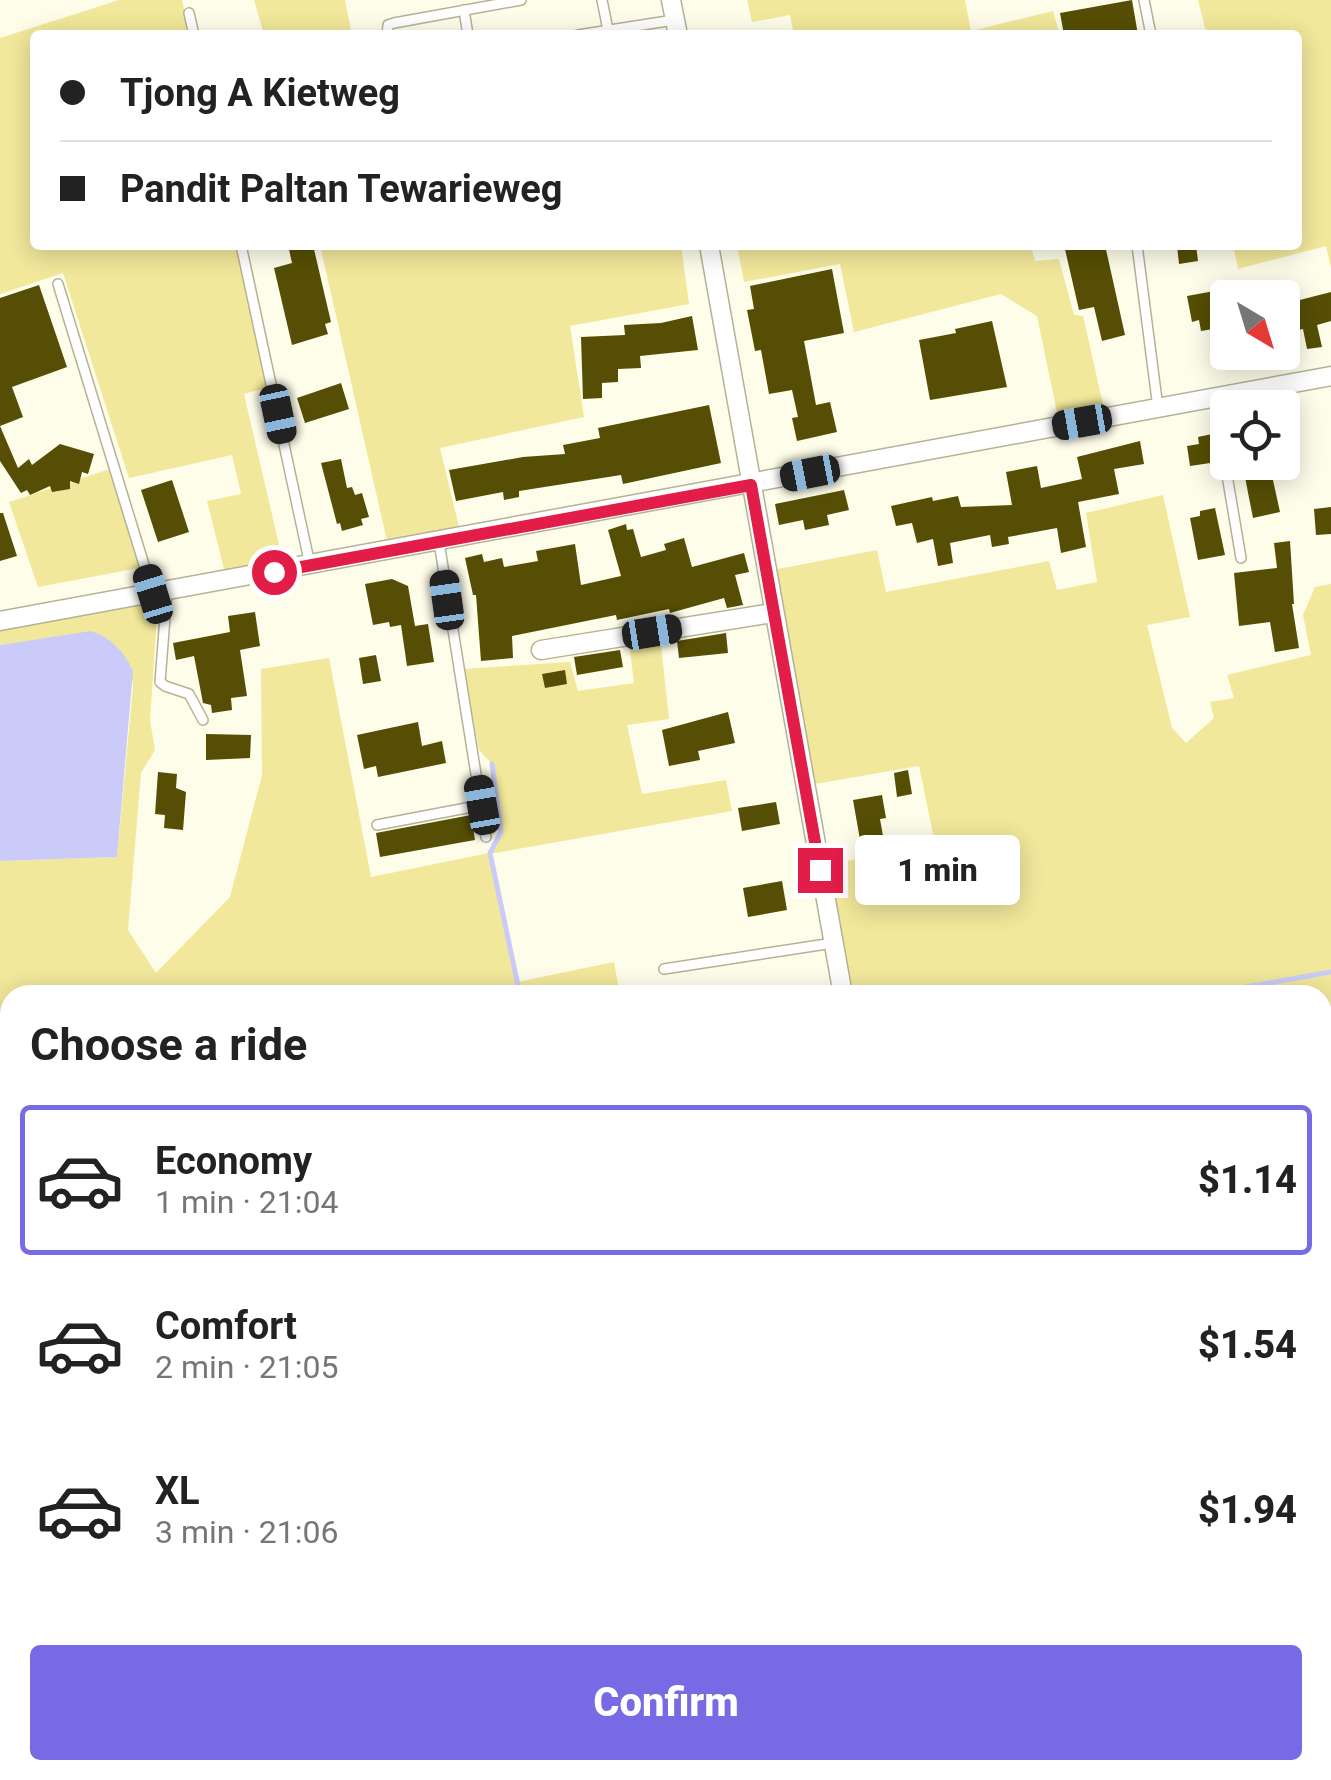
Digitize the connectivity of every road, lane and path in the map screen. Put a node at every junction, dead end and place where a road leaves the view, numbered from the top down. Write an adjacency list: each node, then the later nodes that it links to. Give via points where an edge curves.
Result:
1 (522, 0): 5 (lane)
2 (602, 0): 11 (lane)
3 (672, 0): 7 (street)
4 (1144, 0): 12 (lane)
5 (464, 10): 9 (lane, via 394,22); 10 (lane)
6 (189, 13): 8 (lane)
7 (677, 28): 11 (lane)
8 (193, 30)
9 (388, 30)
10 (467, 30)
11 (608, 30)
12 (1150, 30)
13 (242, 250): 25 (lane)
14 (710, 250): 22 (street)
15 (1138, 250): 20 (lane)
16 (58, 284): 26 (lane)
17 (1331, 376): 18 (street)
18 (1257, 390)
19 (1210, 399): 20 (street)
20 (1158, 408): 22 (street)
21 (1228, 480): 24 (lane)
22 (751, 485): 23 (street); 27 (street)
23 (439, 542): 25 (street); 31 (lane)
24 (1241, 558)
25 (310, 566): 26 (street)
26 (160, 592): 28 (street); 30 (lane, via 160,682 189,694)
27 (773, 613): 29 (street); 34 (street)
28 (0, 621)
29 (541, 650)
30 (203, 720)
31 (482, 805): 32 (lane); 33 (lane)
32 (377, 825)
33 (486, 837)
34 (833, 943): 35 (lane); 36 (street)
35 (664, 969)
36 (841, 985)

